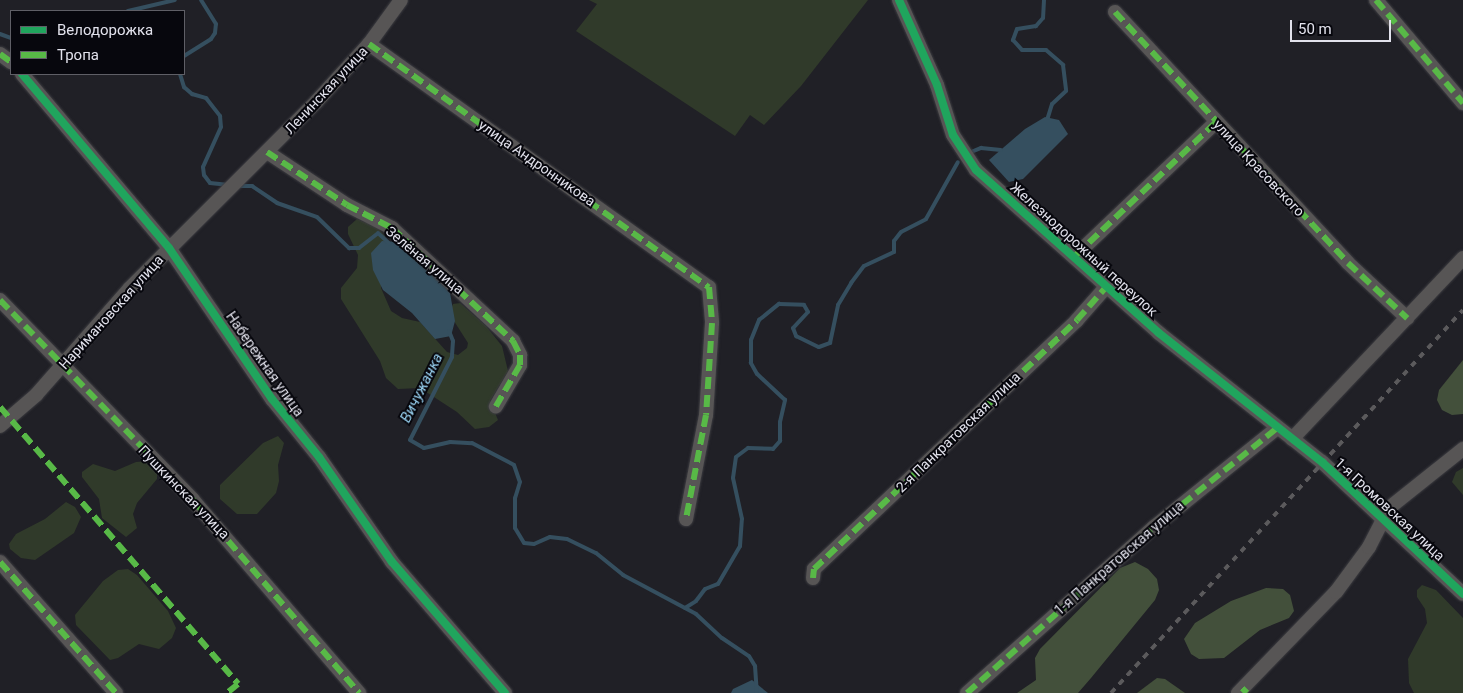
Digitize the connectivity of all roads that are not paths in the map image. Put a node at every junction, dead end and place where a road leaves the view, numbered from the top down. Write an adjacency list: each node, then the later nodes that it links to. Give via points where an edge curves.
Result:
1 (401, 0): 5 (street, Ленинская улица)
2 (899, 0): 12 (street, Железнодорожный переулок, via 937,85 961,151 976,170)
3 (1376, 0): 7 (street)
4 (1115, 12): 8 (street, улица Красовского)
5 (369, 44): 9 (street, Ленинская улица); 24 (street, улица Андронникова, via 704,282 711,292 706,415)
6 (23, 75): 11 (street, Набережная улица)
7 (1463, 103)
8 (1216, 122): 12 (street); 16 (street, улица Красовского, via 1348,263)
9 (267, 152): 10 (street, Ленинская улица); 18 (street, Зелёная улица, via 347,205 392,228 513,341 520,355 520,365)
10 (244, 174): 11 (street, Наримановская улица)
11 (170, 248): 17 (street, Наримановская улица, via 130,288); 32 (street, Набережная улица, via 272,399 319,456 392,562)
12 (1076, 255): 14 (street, Железнодорожный переулок)
13 (1463, 258): 16 (street)
14 (1107, 286): 20 (street, Железнодорожный переулок, via 1159,333); 27 (street, 2-я Панкратовская улица, via 1076,320 814,569)
15 (0, 300): 17 (street, Пушкинская улица)
16 (1407, 318): 21 (street)
17 (63, 367): 19 (street, Наримановская улица); 31 (street, Пушкинская улица, via 238,549)
18 (496, 406)
19 (0, 426)
20 (1277, 428): 21 (street, Железнодорожный переулок); 33 (street, 1-я Панкратовская улица, via 1154,527)
21 (1292, 438): 23 (street, Железнодорожный переулок)
22 (1463, 449): 25 (street, via 1396,502)
23 (1322, 462): 25 (street, 1-я Громовская улица)
24 (686, 519)
25 (1383, 521): 28 (street, 1-я Громовская улица); 29 (street, via 1369,547 1336,592)
26 (0, 562): 30 (street)
27 (813, 578)
28 (1463, 594)
29 (1242, 691)
30 (116, 693)
31 (359, 693)
32 (504, 693)
33 (967, 693)

